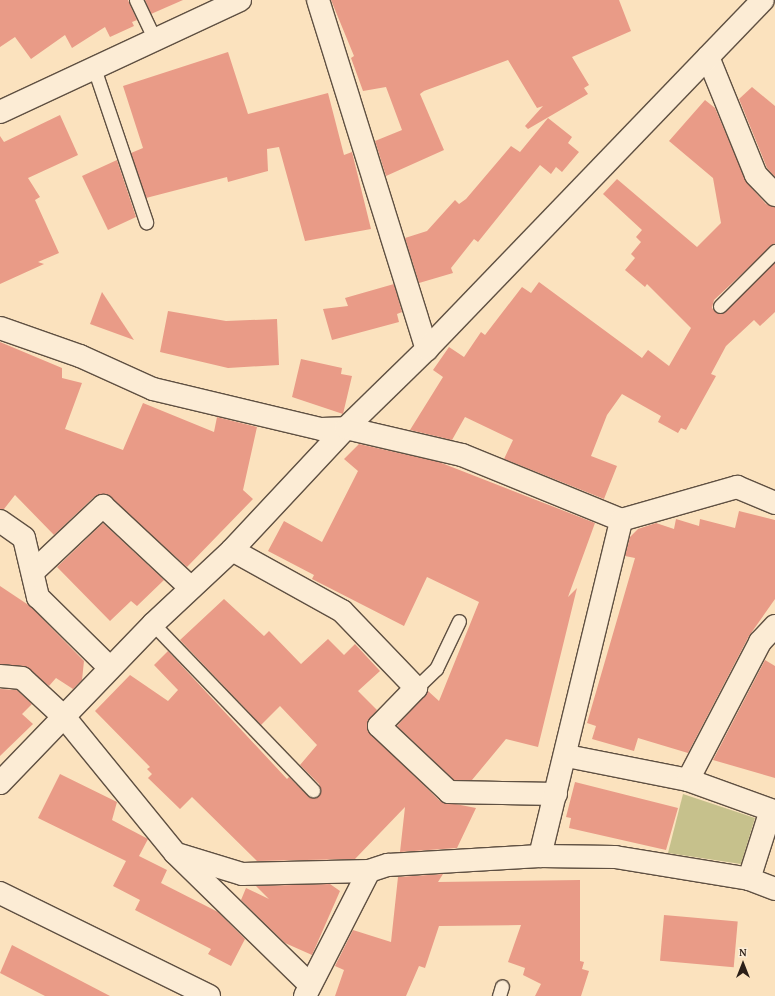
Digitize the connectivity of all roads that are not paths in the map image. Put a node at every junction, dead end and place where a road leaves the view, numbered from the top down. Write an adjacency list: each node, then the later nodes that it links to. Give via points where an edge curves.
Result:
1 (136, 0): 5 (lane)
2 (240, 0): 5 (street)
3 (318, 0): 14 (street)
4 (759, 2): 6 (street)
5 (154, 40): 7 (street)
6 (708, 58): 9 (street, via 756,175); 14 (street)
7 (94, 68): 8 (street); 10 (lane)
8 (0, 112)
9 (775, 195)
10 (146, 222)
11 (775, 251): 12 (lane)
12 (720, 306)
13 (0, 328): 15 (street, via 80,356 153,389 321,429)
14 (427, 349): 15 (street)
15 (346, 428): 17 (street, via 462,455); 19 (street)
16 (775, 503): 17 (street, via 737,487)
17 (621, 520): 29 (street)
18 (0, 521): 20 (street, via 24,538)
19 (232, 550): 21 (street); 27 (street, via 342,611)
20 (34, 571): 21 (street, via 103,506); 25 (street, via 38,597)
21 (191, 588): 23 (street)
22 (459, 621): 27 (lane, via 436,669)
23 (153, 624): 25 (street); 32 (lane)
24 (775, 626): 30 (street, via 760,642)
25 (110, 668): 28 (street)
26 (0, 676): 28 (street, via 22,678)
27 (416, 688): 33 (street, via 379,726 448,792)
28 (65, 718): 31 (street); 34 (street)
29 (567, 756): 30 (street); 33 (street)
30 (688, 780): 37 (street, via 771,810)
31 (0, 783)
32 (313, 790)
33 (556, 794): 35 (street)
34 (175, 853): 36 (street, via 242,874); 40 (street)
35 (540, 856): 36 (street, via 388,865); 37 (street, via 615,857)
36 (369, 871): 40 (street)
37 (749, 879): 38 (street)
38 (775, 889)
39 (0, 893): 41 (street)
40 (306, 990)
41 (209, 996)

